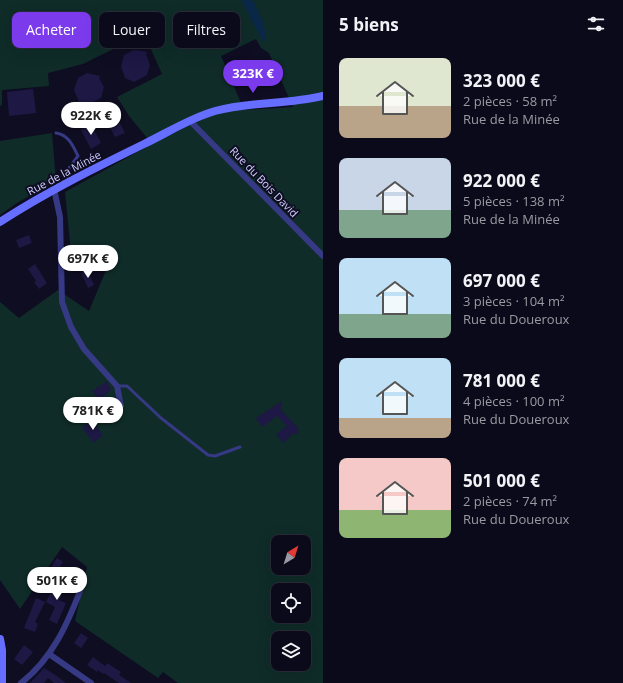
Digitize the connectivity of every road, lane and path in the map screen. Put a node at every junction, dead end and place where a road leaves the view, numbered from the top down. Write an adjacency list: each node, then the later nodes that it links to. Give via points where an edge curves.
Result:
1 (323, 96): 2 (street, Rue de la Minée, via 305,101 248,104 214,111)
2 (190, 121): 4 (street, Rue de la Minée); 7 (street, Rue du Bois David)
3 (56, 133): 4 (lane, via 67,138 78,156 69,168)
4 (68, 181): 5 (street, Rue de la Minée)
5 (54, 189): 6 (street, Rue de la Minée); 8 (street, via 60,217 62,302 71,327 84,349)
6 (0, 222)
7 (323, 256)
8 (117, 386): 9 (street); 10 (lane, via 127,386 208,456)
9 (121, 406)
10 (240, 447)
11 (82, 586): 13 (street, via 70,617)
12 (0, 639): 14 (street)
13 (49, 654): 15 (street); 16 (street)
14 (2, 683)
15 (21, 683)
16 (91, 683)

